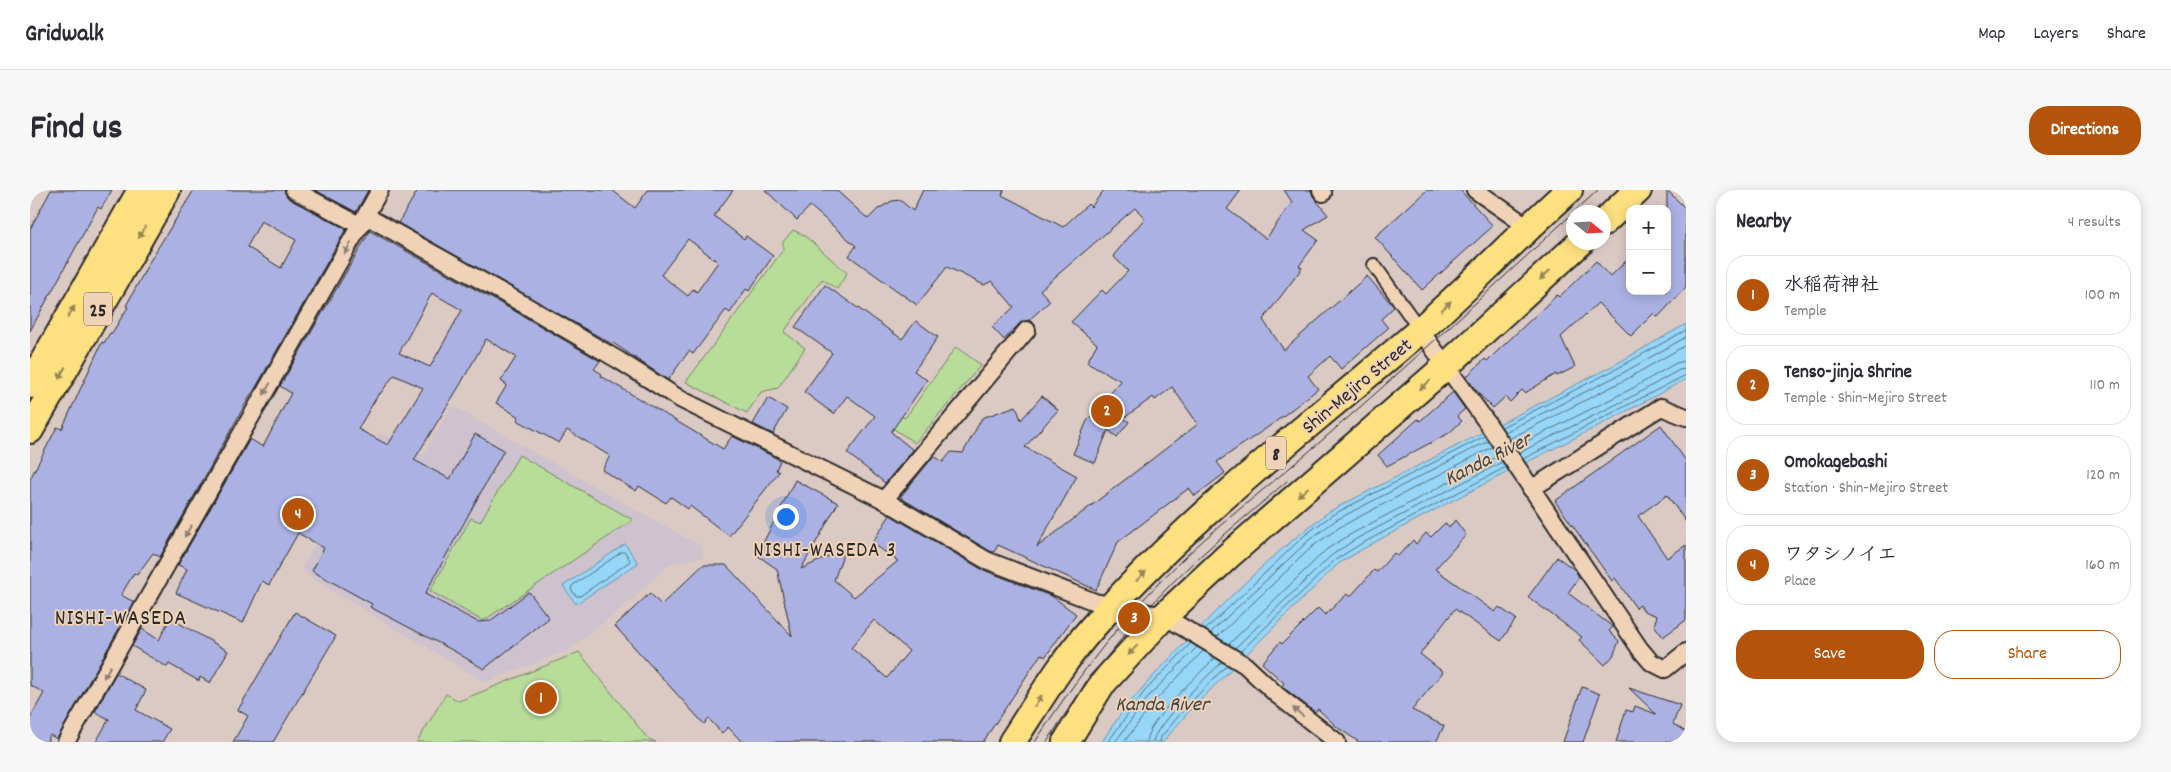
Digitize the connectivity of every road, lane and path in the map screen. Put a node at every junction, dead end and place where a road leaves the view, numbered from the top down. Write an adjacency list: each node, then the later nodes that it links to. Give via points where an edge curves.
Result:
1 (141, 190): 16 (main road, 25, one-way to 1)
2 (167, 190): 18 (main road, 25, one-way to 18)
3 (294, 190): 9 (street)
4 (380, 190): 9 (street)
5 (1475, 190): 10 (street)
6 (1569, 190): 10 (main road, Shin-Mejiro Street / 8)
7 (1638, 190): 8 (main road)
8 (1611, 215)
9 (363, 221): 20 (street, via 523,304 680,399); 24 (street, one-way to 24)
10 (1528, 227): 14 (main road, Shin-Mejiro Street / 8, one-way to 10)
11 (1572, 250): 15 (main road, 8, one-way to 15)
12 (1374, 265): 14 (street)
13 (1027, 330): 20 (street)
14 (1420, 330): 15 (street); 21 (main road, Shin-Mejiro Street / 8, one-way to 14, via 1212,507)
15 (1446, 366): 19 (street); 22 (main road, 8, one-way to 22)
16 (30, 385)
17 (1686, 418): 19 (street, via 1661,408)
18 (30, 430)
19 (1531, 489): 23 (street, via 1651,662 1665,669)
20 (884, 500): 21 (street, via 986,560)
21 (1112, 606): 22 (street); 25 (main road, Shin-Mejiro Street / 8, one-way to 21, via 1056,676)
22 (1164, 616): 26 (main road, 8, one-way to 26, via 1101,686); 27 (street, one-way to 22, via 1277,695 1244,664)
23 (1686, 652)
24 (66, 742)
25 (1012, 742)
26 (1066, 742)
27 (1337, 742)

